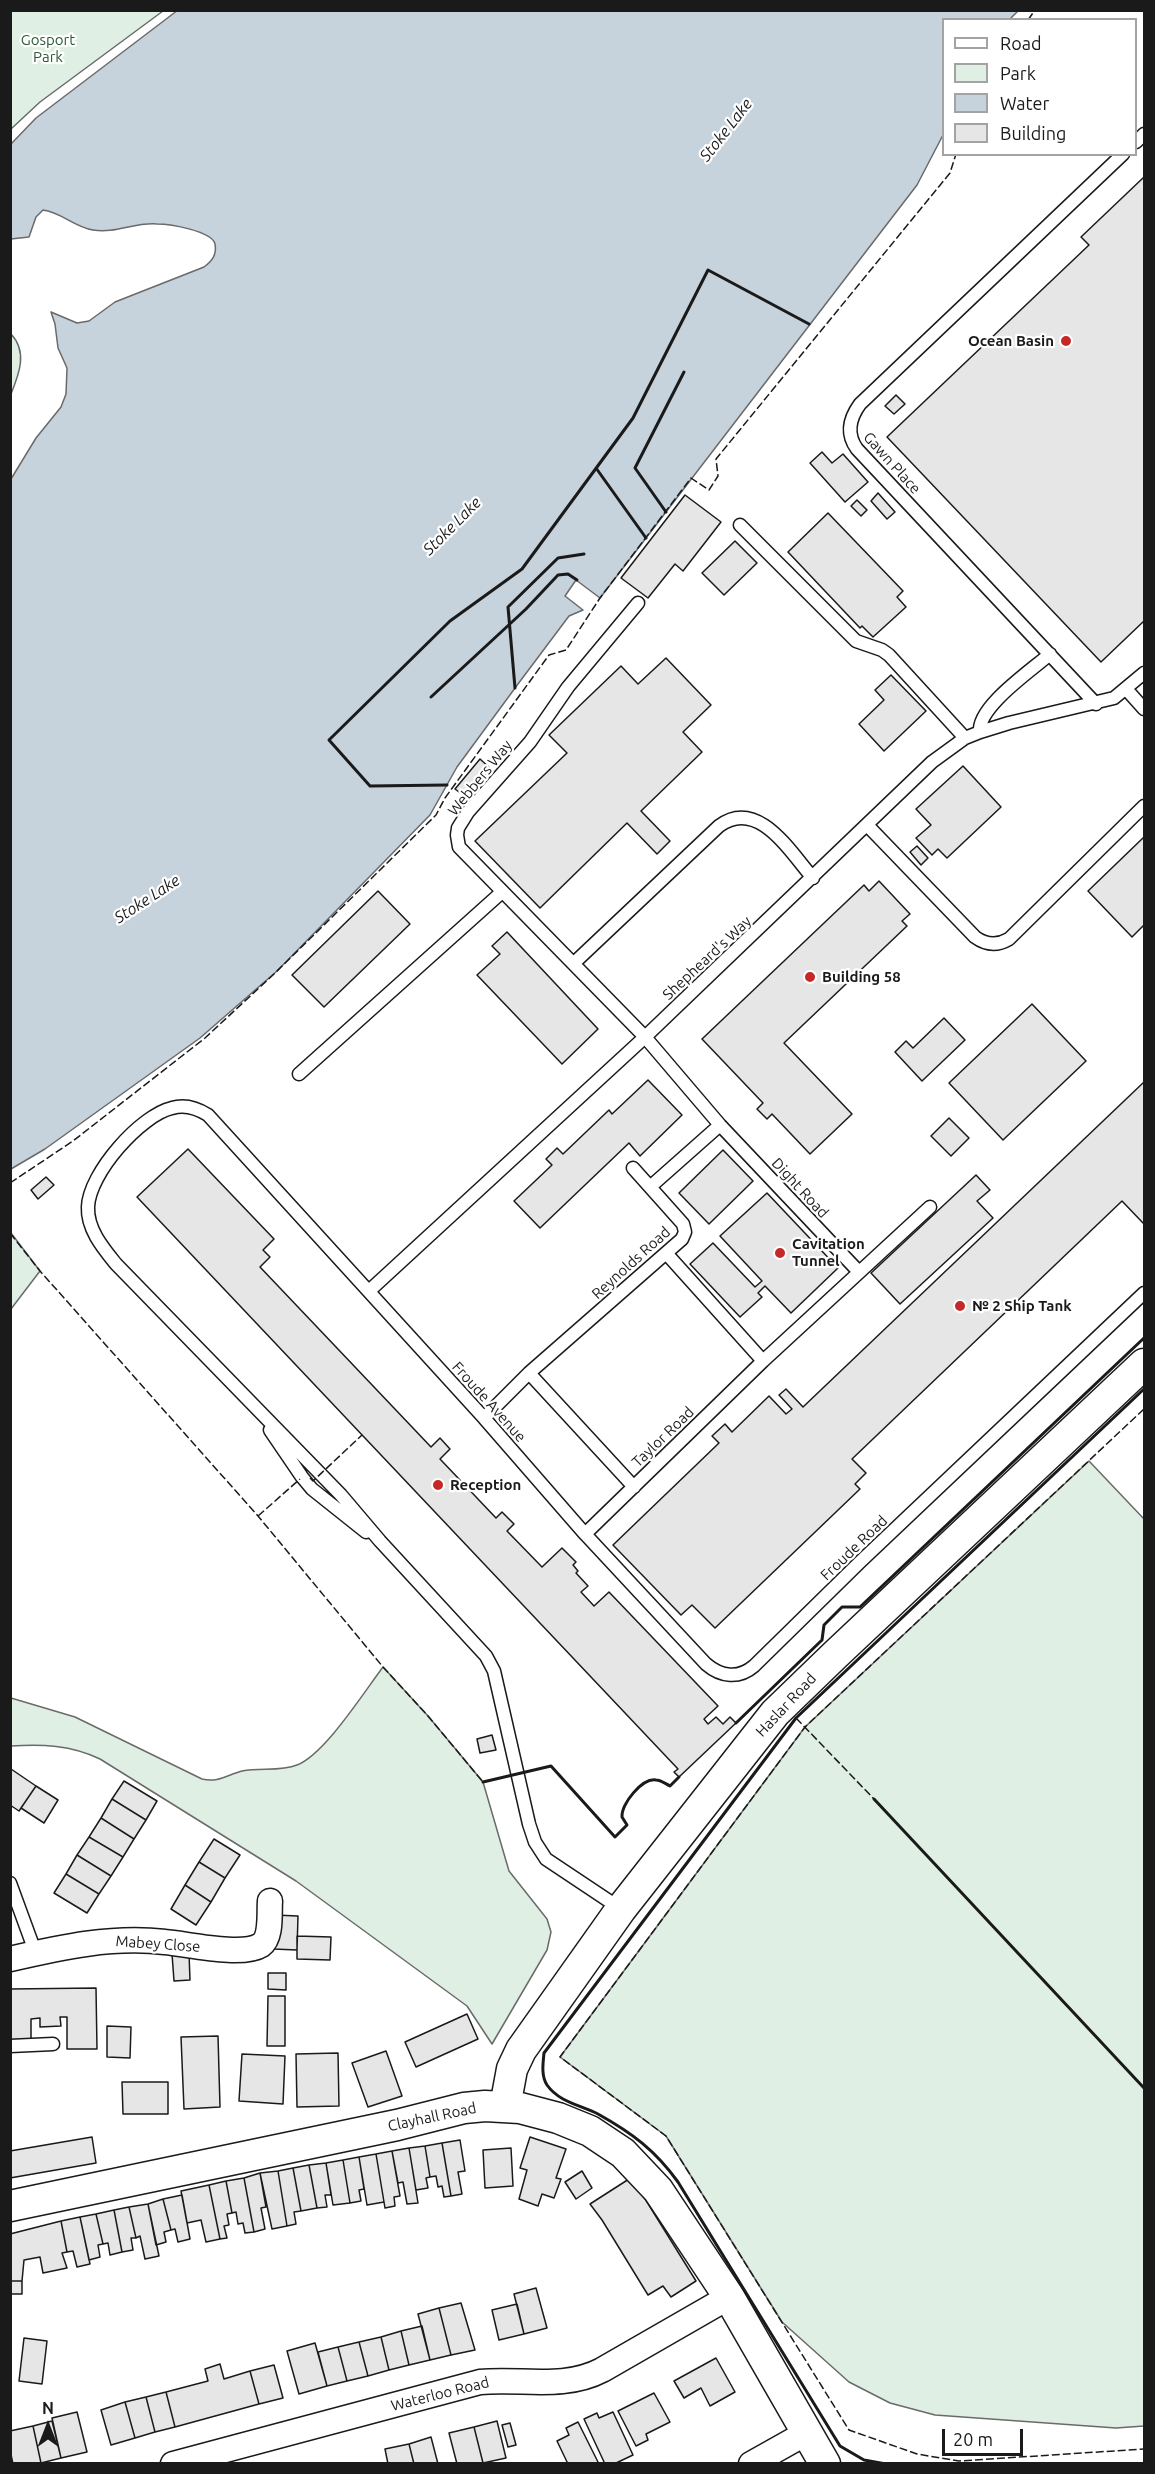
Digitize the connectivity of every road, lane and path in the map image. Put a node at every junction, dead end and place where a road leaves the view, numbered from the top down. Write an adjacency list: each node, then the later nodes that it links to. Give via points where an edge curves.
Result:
1 (1121, 156): 4 (lane, Gawn Place, via 860,405 849,427 857,449)
2 (740, 525): 10 (lane, via 854,639 889,655)
3 (638, 603): 14 (lane, Webbers Way, via 568,687 530,742 461,822 459,847)
4 (1050, 654): 7 (lane, Gawn Place); 9 (lane, via 991,705 980,721)
5 (1144, 673): 6 (lane)
6 (1127, 690): 7 (lane); 8 (lane)
7 (1096, 704): 9 (lane, Shepheard's Way)
8 (1144, 709)
9 (980, 732): 10 (lane, Shepheard's Way)
10 (965, 738): 12 (lane, Shepheard's Way, via 932,762)
11 (1144, 806): 12 (lane, via 1015,934 996,944 975,937)
12 (867, 825): 13 (lane, Shepheard's Way)
13 (813, 878): 15 (lane, via 762,822 730,818); 16 (lane, Shepheard's Way)
14 (502, 892): 15 (lane, Webbers Way); 17 (lane)
15 (574, 963): 16 (lane, Webbers Way)
16 (645, 1037): 18 (lane, Dight Road); 24 (lane, Shepheard's Way)
17 (299, 1074)
18 (720, 1125): 20 (lane); 23 (lane, Dight Road)
19 (633, 1168): 20 (lane)
20 (650, 1187): 22 (lane, Reynolds Road, via 685,1229 682,1239)
21 (930, 1207): 23 (lane, Taylor Road)
22 (666, 1253): 26 (lane); 28 (lane, Reynolds Road)
23 (859, 1272): 26 (lane, Taylor Road)
24 (369, 1292): 29 (lane, Froude Avenue); 34 (lane, Froude Avenue, via 203,1112 189,1107 171,1108 154,1116 114,1154 92,1187 88,1214 94,1232 116,1264 250,1403 312,1489 380,1541 490,1662 529,1824 543,1856)
25 (1144, 1293): 31 (lane, Froude Road, via 743,1673 726,1675 706,1664)
26 (763, 1361): 30 (lane, Taylor Road)
27 (1144, 1364): 34 (street, Haslar Road, via 787,1701)
28 (529, 1373): 29 (lane, Reynolds Road); 30 (lane)
29 (484, 1418): 31 (lane, Froude Avenue)
30 (634, 1487): 31 (lane, Taylor Road)
31 (585, 1534)
32 (10, 1883): 35 (lane)
33 (270, 1901): 35 (street, Mabey Close, via 267,1936 263,1944 253,1948 128,1940 100,1941)
34 (621, 1909): 39 (street, Haslar Road, via 521,2050 512,2069)
35 (36, 1954): 36 (street, Mabey Close)
36 (10, 1959)
37 (53, 2044): 38 (lane)
38 (10, 2046)
39 (505, 2107): 40 (street, Clayhall Road, via 455,2110); 41 (street, Clayhall Road, via 558,2118 590,2131 623,2153 658,2190)
40 (10, 2206)
41 (729, 2297): 42 (street, Clayhall Road); 43 (street, Waterloo Road, via 602,2370 579,2379 480,2382)
42 (808, 2432): 44 (street); 45 (street, Clayhall Road)
43 (173, 2463)
44 (751, 2463)
45 (825, 2463)

